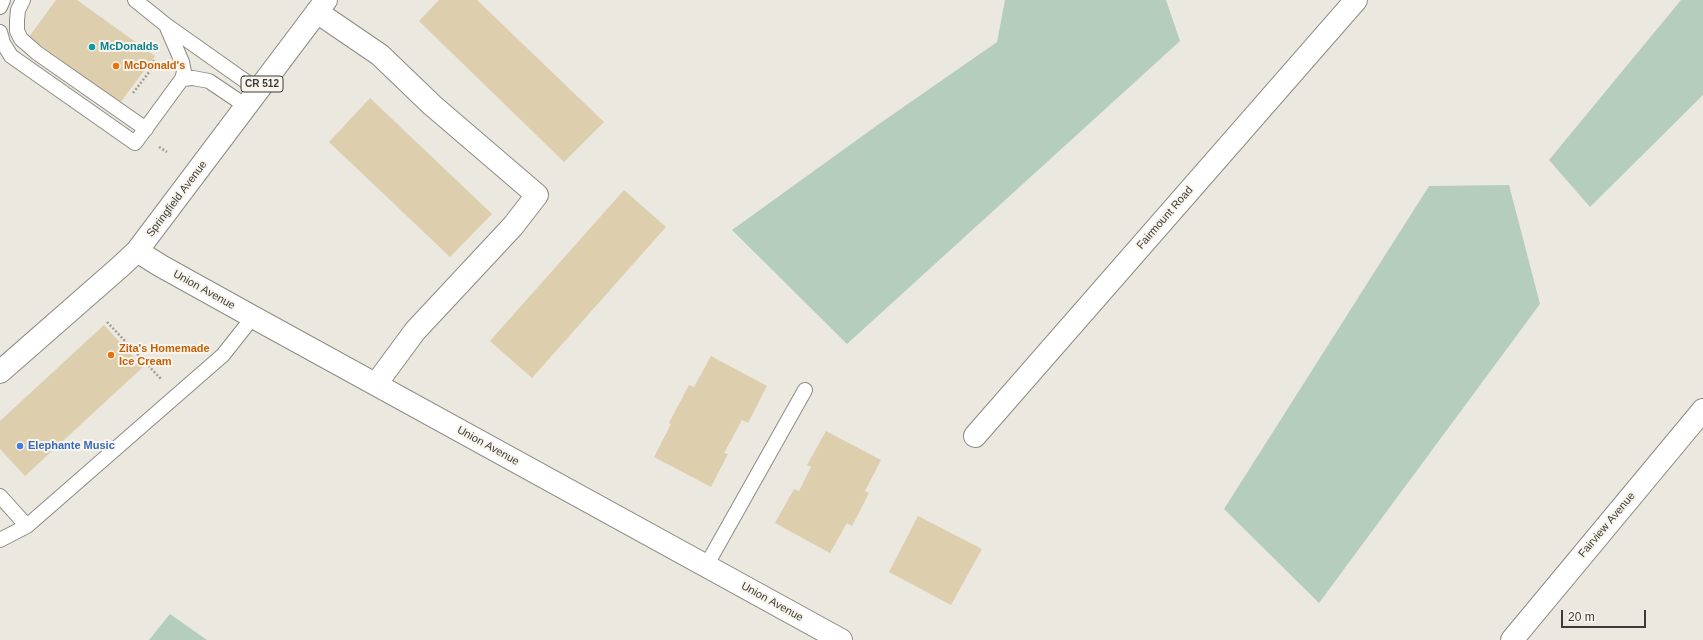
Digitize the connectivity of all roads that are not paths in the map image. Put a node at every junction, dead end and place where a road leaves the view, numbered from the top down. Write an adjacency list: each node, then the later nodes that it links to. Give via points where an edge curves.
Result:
1 (3, 0): 7 (lane)
2 (23, 0): 12 (lane, via 18,10 17,31 24,43)
3 (123, 0): 5 (lane)
4 (1356, 0): 19 (street, Fairmount Road)
5 (136, 1): 8 (lane)
6 (321, 6): 11 (street, Springfield Avenue / CR 512); 16 (street, via 537,195 514,226 415,331)
7 (0, 7)
8 (166, 25): 10 (lane, via 182,62); 11 (lane)
9 (0, 32): 12 (lane, via 11,56 135,143)
10 (182, 79): 11 (lane, via 209,81); 12 (lane)
11 (252, 98): 13 (street, Springfield Avenue / CR 512)
12 (146, 128)
13 (137, 250): 14 (street, Union Avenue); 15 (street, Springfield Avenue / CR 512)
14 (253, 317): 16 (street, Union Avenue); 21 (lane, via 222,355)
15 (0, 372)
16 (376, 384): 23 (street, Union Avenue)
17 (805, 390): 23 (lane)
18 (1703, 410): 25 (street, Fairview Avenue)
19 (975, 436)
20 (0, 496): 21 (lane)
21 (28, 526): 22 (lane)
22 (0, 540)
23 (706, 566): 24 (street, Union Avenue)
24 (840, 640)
25 (1512, 640)

